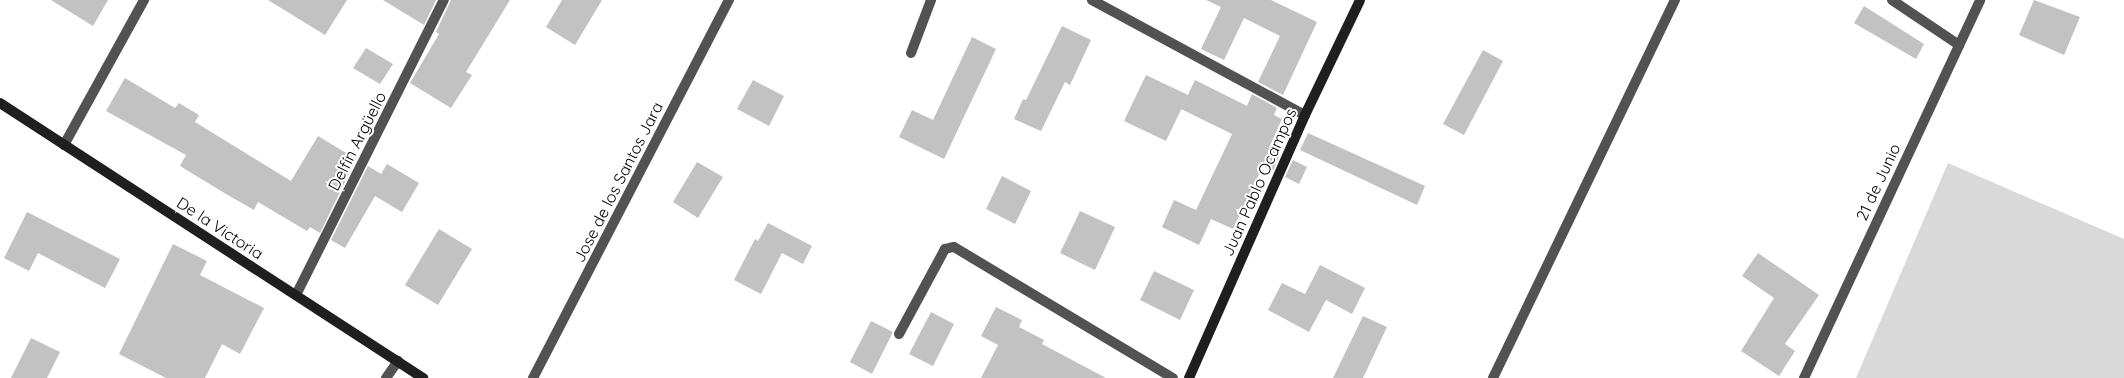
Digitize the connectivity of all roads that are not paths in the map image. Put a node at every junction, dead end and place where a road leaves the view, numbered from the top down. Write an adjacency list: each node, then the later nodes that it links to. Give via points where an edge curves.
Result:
1 (144, 0): 14 (street)
2 (444, 0): 15 (street, Delfín Argüello)
3 (729, 0): 20 (street, Jose de los Santos Jara)
4 (931, 0): 11 (street)
5 (1092, 0): 13 (street)
6 (1360, 0): 13 (main road, Juan Pablo Ocampos)
7 (1675, 0): 23 (street)
8 (1892, 0): 10 (street)
9 (1980, 0): 10 (street, 21 de Junio)
10 (1959, 45): 24 (street, 21 de Junio)
11 (911, 53)
12 (0, 103): 14 (main road, De la Victoria)
13 (1305, 115): 22 (main road, Juan Pablo Ocampos)
14 (64, 145): 15 (main road, De la Victoria)
15 (296, 295): 17 (main road, De la Victoria)
16 (899, 334): 21 (street, via 944,249 954,248)
17 (398, 361): 18 (street); 19 (main road, De la Victoria)
18 (386, 378)
19 (424, 378)
20 (533, 378)
21 (1174, 378)
22 (1189, 378)
23 (1493, 378)
24 (1804, 378)

